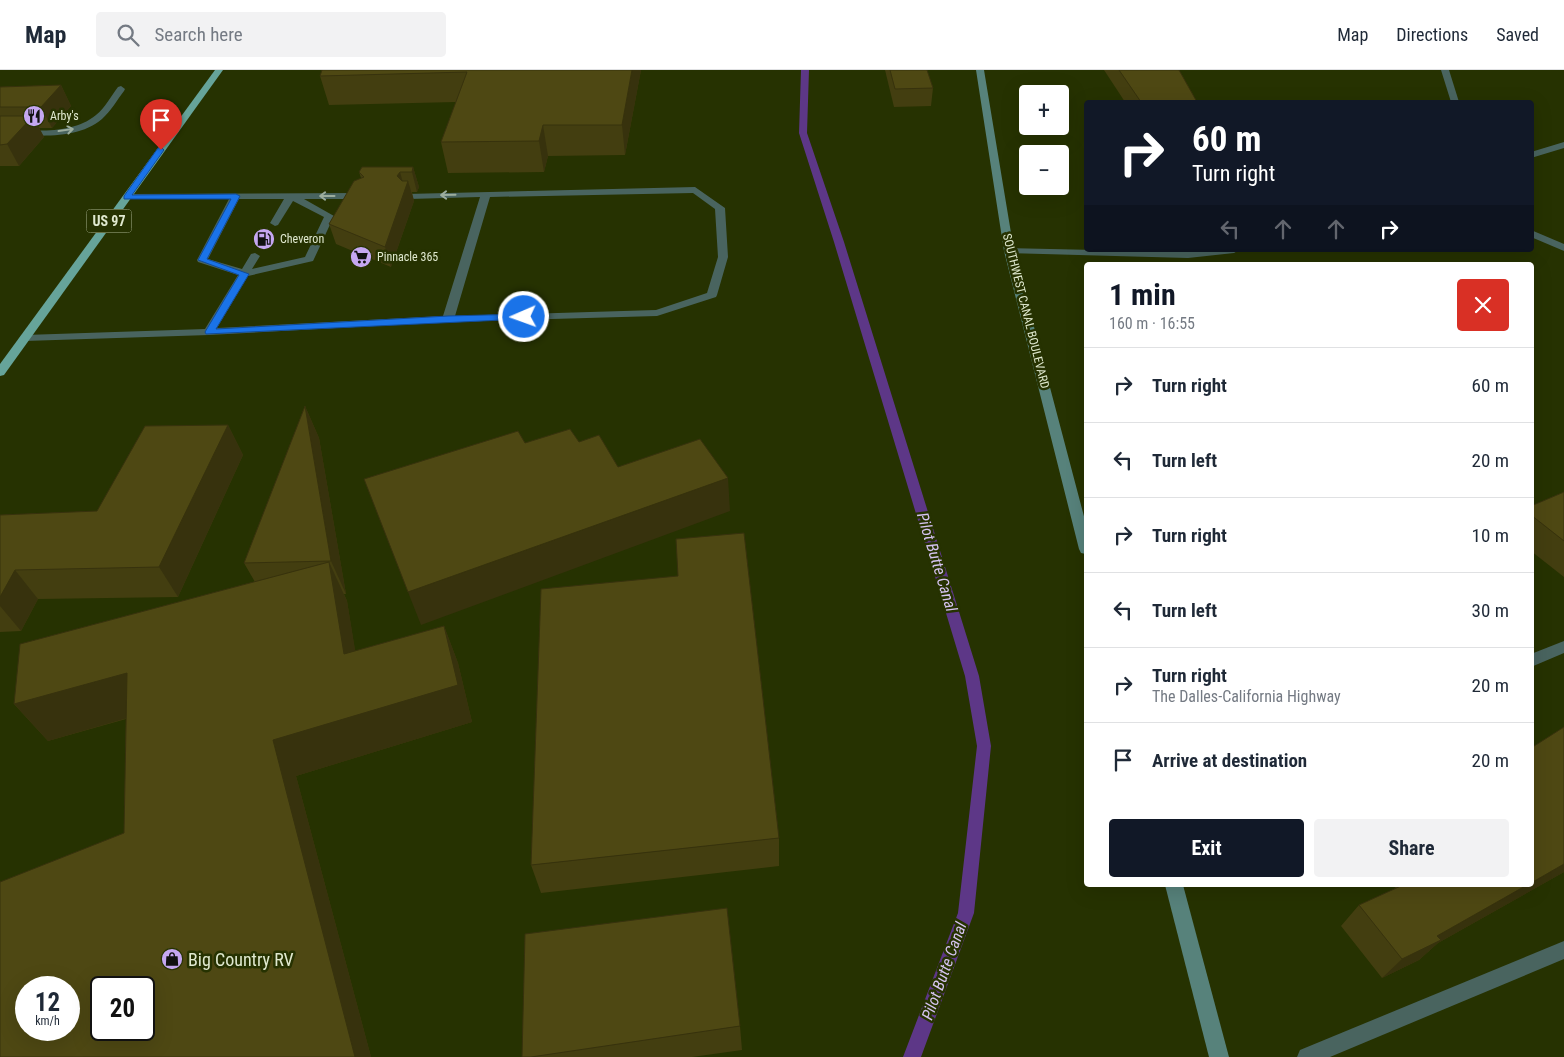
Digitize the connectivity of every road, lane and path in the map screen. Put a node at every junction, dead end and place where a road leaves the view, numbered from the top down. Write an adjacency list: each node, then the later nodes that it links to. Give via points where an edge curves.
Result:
1 (218, 70): 14 (highway, US 97)
2 (980, 70): 18 (main road, SOUTHWEST CANAL BOULEVARD)
3 (1445, 70): 5 (street)
4 (121, 89): 6 (street, one-way to 4, via 75,129 99,118)
5 (1454, 100)
6 (0, 132)
7 (1564, 145): 8 (street)
8 (1534, 154)
9 (486, 194): 13 (street, one-way to 13); 22 (street); 22 (street, via 695,190 720,208 722,257 712,295 657,313)
10 (236, 196): 11 (street); 14 (street); 21 (street, via 202,260)
11 (291, 196): 12 (street, one-way to 11); 15 (street); 21 (street, via 329,216 309,259)
12 (363, 196)
13 (409, 196)
14 (127, 197): 24 (highway, US 97)
15 (275, 223)
16 (1534, 234): 17 (street)
17 (1564, 248)
18 (1009, 251): 19 (street, via 1188,255); 26 (main road, SOUTHWEST CANAL BOULEVARD)
19 (1216, 252)
20 (256, 256): 21 (street)
21 (244, 274): 23 (street)
22 (448, 319): 23 (street)
23 (209, 332): 24 (street)
24 (25, 338): 25 (highway, US 97)
25 (0, 372)
26 (1084, 541)
27 (1564, 647): 28 (street)
28 (1534, 660)
29 (1175, 887): 31 (main road)
30 (1564, 950): 32 (street)
31 (1219, 1057)
32 (1307, 1057)

